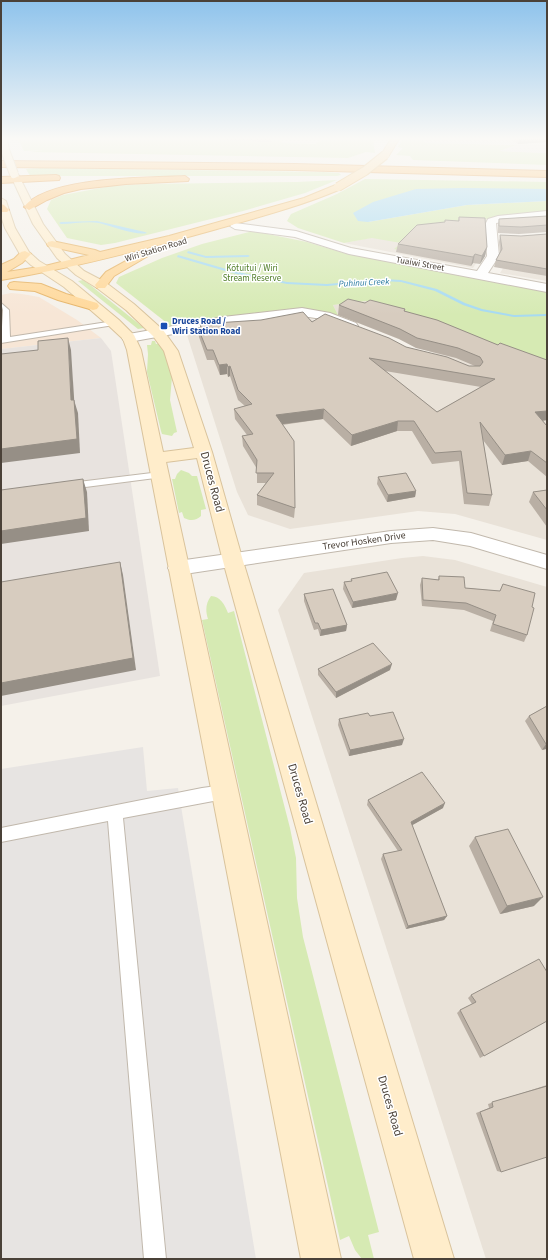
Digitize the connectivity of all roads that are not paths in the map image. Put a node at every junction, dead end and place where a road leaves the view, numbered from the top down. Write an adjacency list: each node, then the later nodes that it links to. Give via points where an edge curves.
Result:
1 (25, 198): 5 (main road, Druces Road)
2 (41, 198): 5 (highway)
3 (312, 198): 7 (main road, Wiri Station Road, bridge, via 297,206)
4 (2, 206): 14 (main road, via 10,228)
5 (29, 207): 12 (main road, Druces Road)
6 (547, 214): 10 (street, via 492,221)
7 (263, 215): 8 (main road, Wiri Station Road); 9 (street, Tuaiwi Street); 13 (main road, Wiri Station Road)
8 (235, 226): 9 (street, Tuaiwi Street); 15 (main road, Wiri Station Road)
9 (296, 234): 20 (street, Tuaiwi Street, via 349,251)
10 (492, 237): 11 (street); 20 (street, via 493,256)
11 (503, 237)
12 (52, 244): 13 (main road, via 86,252); 16 (main road, Druces Road)
13 (108, 253): 16 (main road, Wiri Station Road)
14 (25, 254): 17 (main road); 18 (main road)
15 (144, 254): 19 (main road, Wiri Station Road); 23 (main road, via 110,274)
16 (68, 263): 17 (main road, Wiri Station Road); 19 (main road, Druces Road)
17 (45, 269): 21 (main road, Wiri Station Road); 22 (main road)
18 (1, 270)
19 (80, 273): 22 (main road, Wiri Station Road); 23 (main road, Druces Road)
20 (481, 275): 26 (street, Tuaiwi Street)
21 (1, 276)
22 (58, 277): 24 (main road, Wiri Station Road); 28 (main road)
23 (101, 285): 31 (main road, Druces Road)
24 (14, 286): 25 (main road, Wiri Station Road); 28 (main road, via 38,288)
25 (1, 288)
26 (547, 288)
27 (1, 305): 33 (lane, via 6,310)
28 (93, 306): 29 (main road)
29 (114, 323): 32 (main road); 33 (lane)
30 (366, 332): 31 (street, via 325,316 302,312 223,321)
31 (158, 333): 32 (street); 34 (main road, Druces Road, via 171,351)
32 (129, 338): 35 (main road, via 136,358)
33 (4, 341)
34 (204, 452): 35 (main road); 38 (main road, Druces Road)
35 (157, 458): 36 (main road)
36 (160, 475): 37 (lane); 40 (main road)
37 (61, 487)
38 (233, 561): 39 (street, Trevor Hosken Drive, via 391,537 434,534 471,540); 40 (street, Trevor Hosken Drive); 46 (main road, Druces Road)
39 (547, 562)
40 (178, 568): 41 (main road)
41 (224, 792): 42 (lane); 45 (main road)
42 (115, 812): 43 (lane); 44 (lane)
43 (1, 835)
44 (155, 1259)
45 (321, 1259)
46 (434, 1259)

